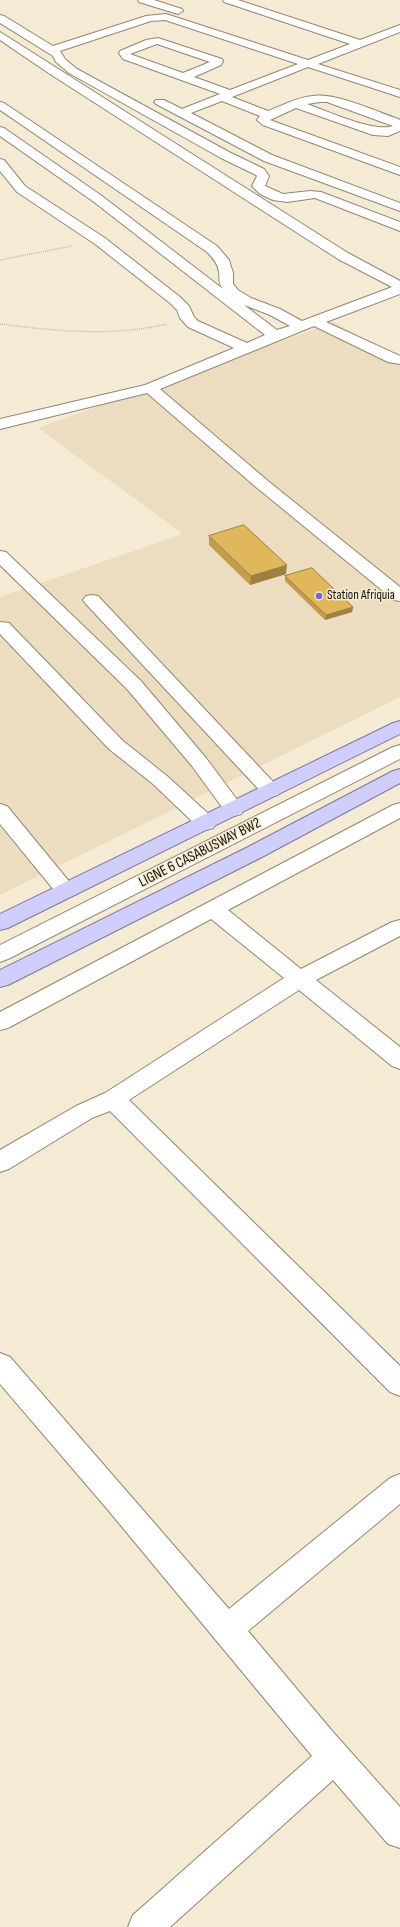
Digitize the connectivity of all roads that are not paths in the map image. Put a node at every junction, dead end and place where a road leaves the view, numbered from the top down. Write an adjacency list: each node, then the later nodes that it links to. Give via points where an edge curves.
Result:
1 (143, 0): 4 (street)
2 (181, 0): 4 (street)
3 (228, 0): 9 (street)
4 (162, 6): 11 (street); 12 (street)
5 (0, 18): 11 (street)
6 (400, 28): 9 (street)
7 (0, 35): 36 (street, via 231,186 344,256)
8 (98, 35): 10 (street); 11 (street); 13 (street, via 150,18 166,17)
9 (358, 43): 12 (street)
10 (134, 48): 14 (street, via 125,51 124,56); 14 (street, via 162,41 218,61)
11 (51, 50): 15 (street); 31 (street, via 73,71 260,172 263,176 258,186 262,190 286,198 309,194)
12 (320, 58): 13 (street); 16 (street)
13 (308, 64): 17 (street); 19 (street)
14 (184, 77): 19 (street)
15 (120, 83)
16 (400, 84)
17 (400, 94)
18 (147, 96): 22 (street)
19 (226, 96): 22 (street); 23 (street)
20 (296, 104): 23 (street); 24 (street, via 373,131 386,132); 24 (street, via 311,99 328,99 394,121)
21 (0, 105): 38 (street, via 212,250 222,260 226,284 233,293 246,301)
22 (181, 113): 30 (street, via 268,158)
23 (268, 116): 27 (street, via 263,120 267,123)
24 (400, 126)
25 (0, 131): 39 (street, via 98,198)
26 (0, 163): 40 (street, via 21,189 100,241 175,300 193,324)
27 (398, 168): 28 (street)
28 (379, 175)
29 (364, 181): 30 (street)
30 (350, 188): 31 (street); 32 (street)
31 (325, 198): 33 (street)
32 (400, 207)
33 (400, 227)
34 (348, 247): 35 (street)
35 (400, 274)
36 (400, 286)
37 (400, 289): 38 (street)
38 (308, 323): 39 (street); 41 (street)
39 (275, 336): 40 (street)
40 (246, 348): 42 (street)
41 (400, 360)
42 (150, 388): 43 (street); 45 (street, via 262,484)
43 (0, 424)
44 (0, 556): 53 (street, via 134,685 199,762)
45 (400, 596)
46 (92, 600): 52 (street)
47 (3, 627): 56 (street, via 116,745 160,780)
48 (400, 727): 52 (main road)
49 (400, 743): 61 (street, LIGNE 6 CASABUSWAY BW2)
50 (400, 751): 62 (street, LIGNE 6 CASABUSWAY BW2)
51 (400, 775): 63 (main road, via 255,852)
52 (271, 791): 53 (main road)
53 (234, 810): 56 (main road)
54 (400, 810): 58 (street)
55 (0, 811): 57 (street)
56 (206, 823): 57 (main road)
57 (65, 890): 59 (main road)
58 (214, 910): 64 (street); 65 (street)
59 (0, 923)
60 (400, 927): 64 (street)
61 (0, 946)
62 (0, 954)
63 (0, 979)
64 (300, 979): 66 (street); 67 (street)
65 (0, 1022)
66 (400, 1060)
67 (114, 1099): 68 (street, via 84,1112); 70 (street)
68 (0, 1162)
69 (0, 1366): 72 (street)
70 (400, 1384)
71 (400, 1487): 72 (street)
72 (227, 1629): 73 (street)
73 (334, 1758): 74 (street, via 373,1798); 75 (street)
74 (400, 1832)
75 (145, 1927)

